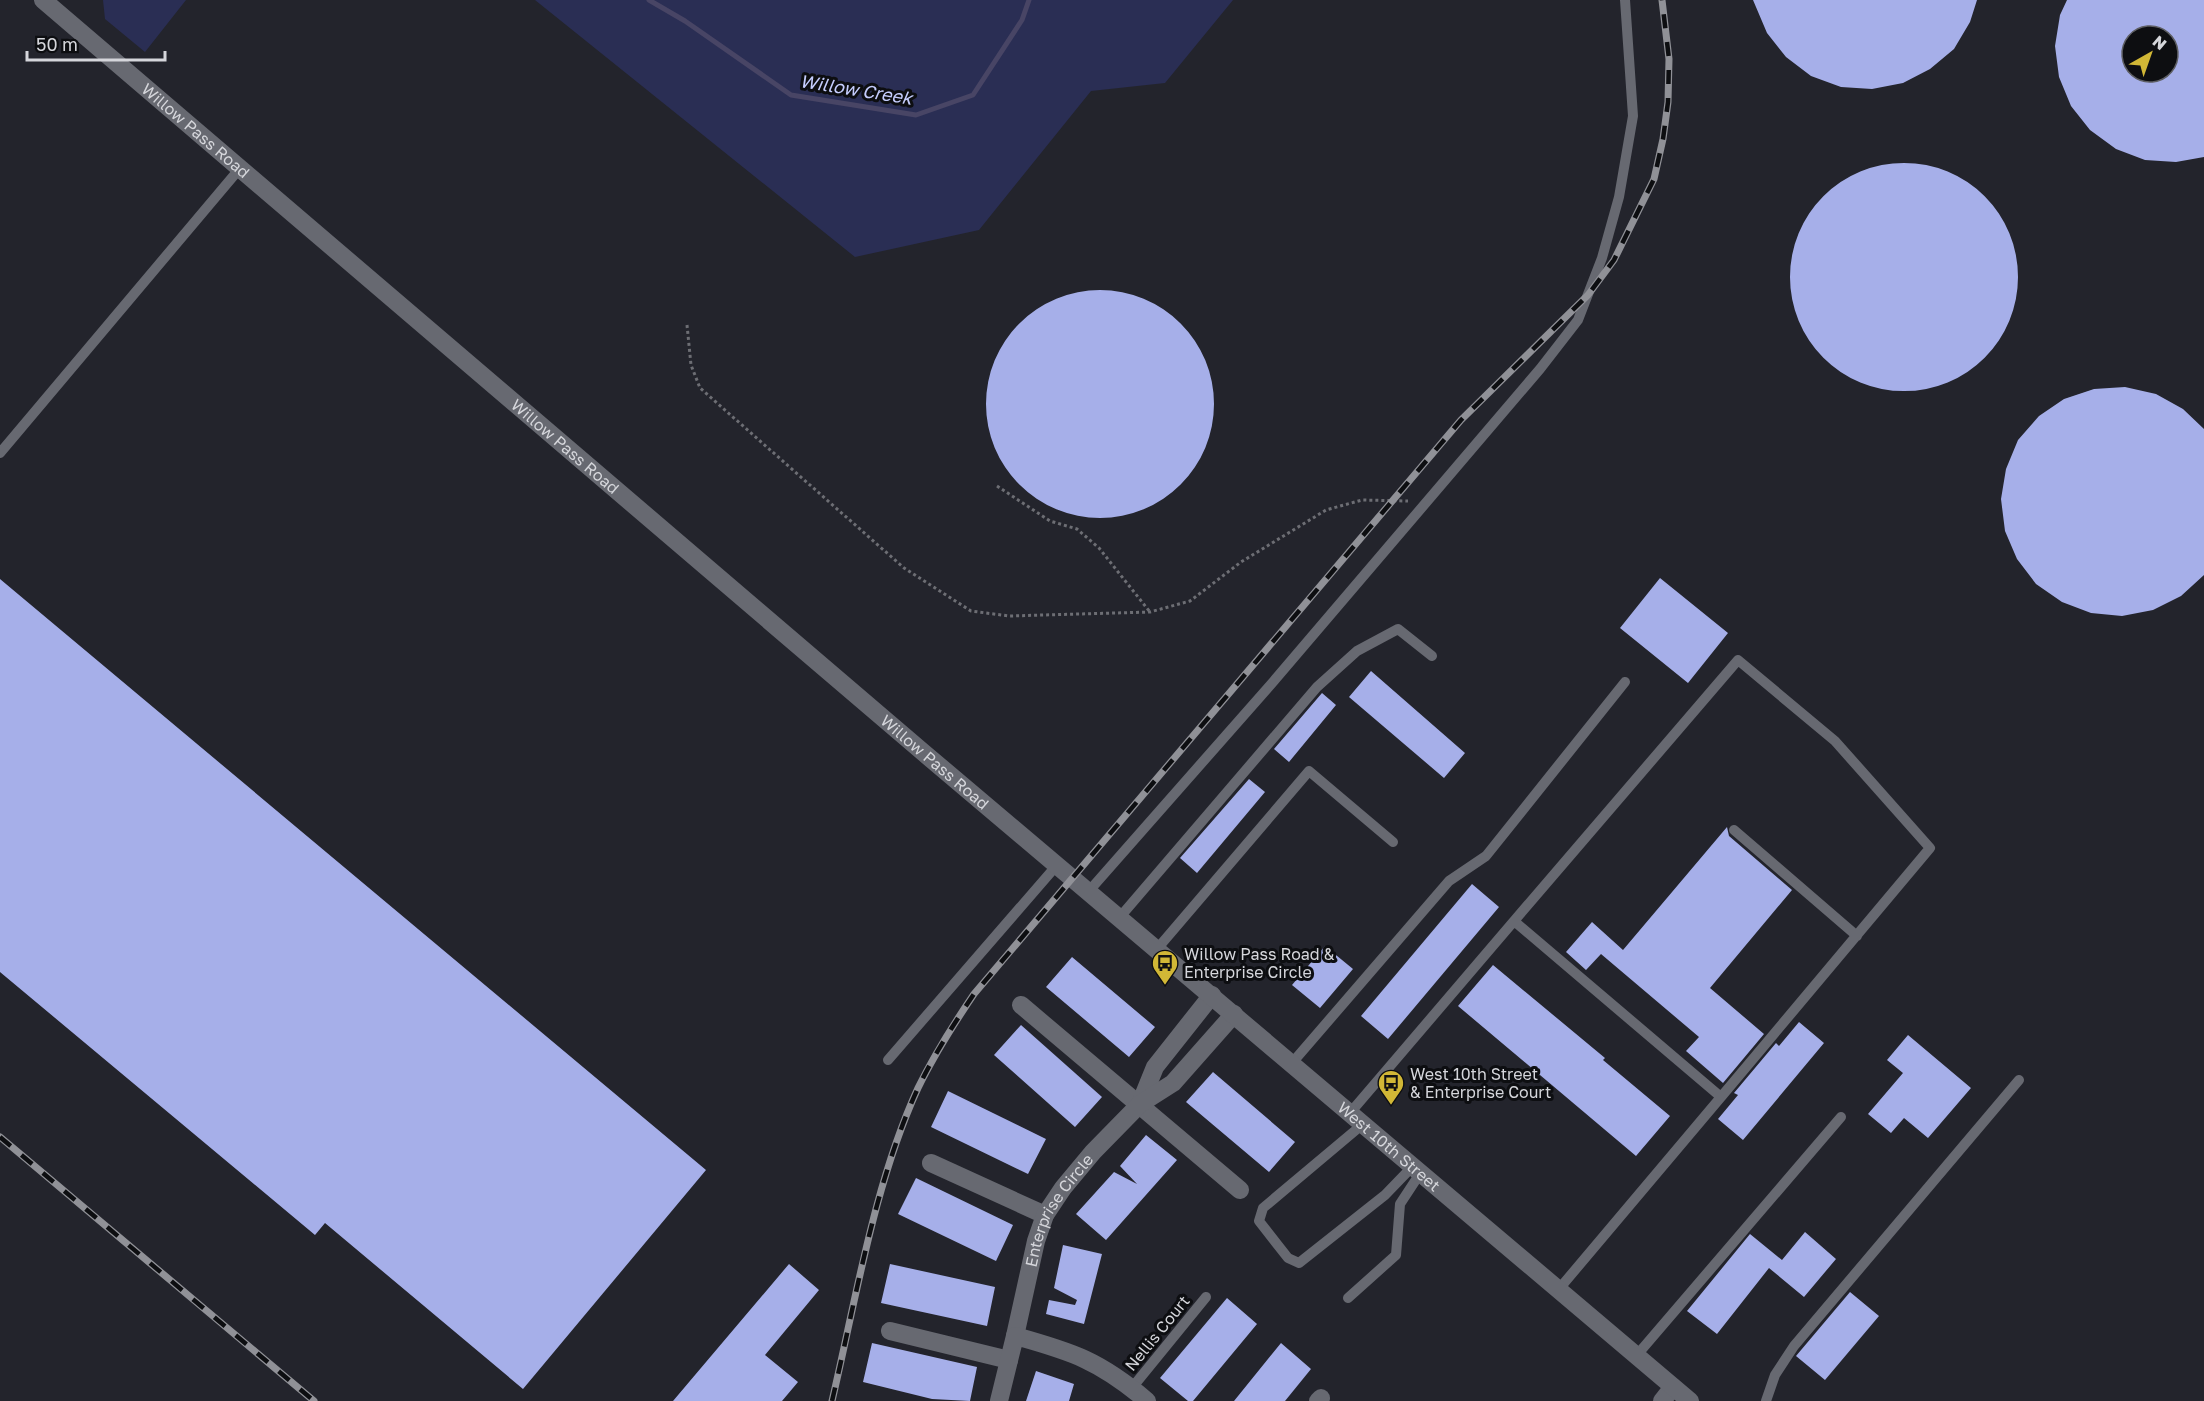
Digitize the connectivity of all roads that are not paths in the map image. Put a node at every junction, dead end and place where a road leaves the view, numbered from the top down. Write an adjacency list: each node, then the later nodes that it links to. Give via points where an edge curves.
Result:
1 (42, 0): 3 (main road, Willow Pass Road)
2 (1626, 0): 10 (lane, via 1634,116 1619,197 1602,258 1578,320 1273,682)
3 (241, 167): 4 (lane); 9 (main road, Willow Pass Road)
4 (0, 453)
5 (1432, 656): 11 (lane, via 1398,630 1357,651 1317,687)
6 (1625, 682): 19 (lane, via 1486,856 1449,880)
7 (1734, 830): 13 (lane)
8 (1393, 842): 14 (lane, via 1309,771)
9 (1057, 865): 10 (main road, Willow Pass Road); 18 (lane)
10 (1089, 891): 11 (main road, West 10th Street)
11 (1120, 917): 14 (main road, West 10th Street)
12 (1514, 921): 13 (lane, via 1738,660 1836,741 1930,848); 21 (lane); 24 (lane)
13 (1857, 936): 21 (lane)
14 (1157, 949): 15 (main road, West 10th Street)
15 (1212, 996): 17 (main road, West 10th Street); 22 (main road, Enterprise Circle, via 1155,1066)
16 (1022, 1005): 22 (main road)
17 (1234, 1014): 19 (main road, West 10th Street); 22 (main road, Enterprise Circle, via 1173,1083)
18 (888, 1060)
19 (1292, 1063): 24 (main road, West 10th Street)
20 (2019, 1080): 41 (lane, via 1794,1346)
21 (1721, 1097): 29 (lane)
22 (1140, 1104): 27 (main road); 28 (main road, Enterprise Circle, via 1093,1152)
23 (1841, 1117): 34 (lane)
24 (1357, 1118): 26 (main road, West 10th Street); 26 (lane, via 1263,1208 1259,1221 1288,1258 1299,1263)
25 (931, 1162): 28 (main road)
26 (1417, 1169): 29 (main road, West 10th Street); 31 (lane, via 1400,1204 1396,1255)
27 (1240, 1190)
28 (1045, 1215): 33 (main road, Enterprise Circle)
29 (1559, 1289): 34 (main road, West 10th Street)
30 (1206, 1297): 36 (lane, Nellis Court)
31 (1348, 1298)
32 (890, 1331): 35 (main road)
33 (1015, 1336): 35 (main road, Enterprise Circle); 36 (main road, via 1075,1353 1105,1368)
34 (1637, 1355): 37 (main road, West 10th Street)
35 (1009, 1360): 38 (main road, Enterprise Circle)
36 (1131, 1389): 39 (main road)
37 (1667, 1394): 40 (main road, West 10th Street)
38 (999, 1401)
39 (1147, 1401)
40 (1690, 1401)
41 (1766, 1401)

